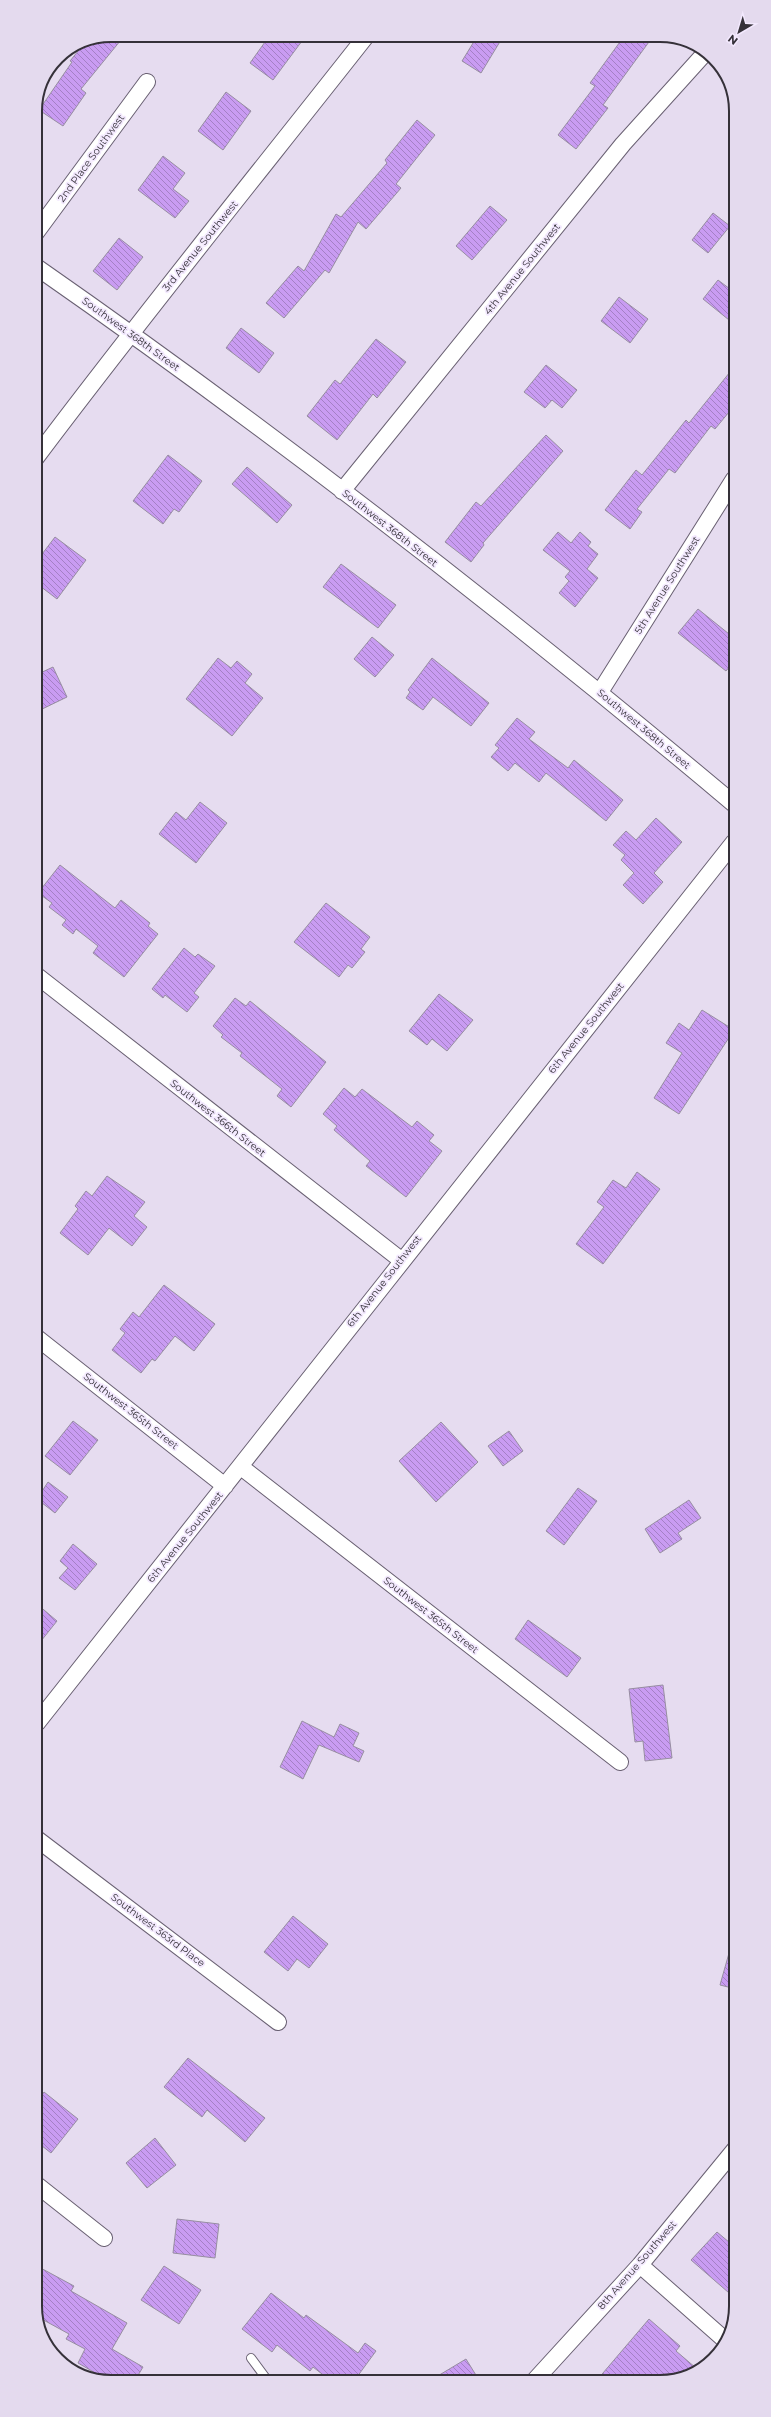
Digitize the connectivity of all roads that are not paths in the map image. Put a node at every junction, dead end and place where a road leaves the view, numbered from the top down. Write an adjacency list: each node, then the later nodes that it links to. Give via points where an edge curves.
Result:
1 (362, 42): 6 (street, 3rd Avenue Southwest, via 214,230)
2 (702, 56): 9 (street, 4th Avenue Southwest, via 623,144)
3 (147, 82): 4 (street, 2nd Place Southwest)
4 (42, 224)
5 (42, 271): 6 (street, Southwest 368th Street)
6 (130, 332): 7 (street, 3rd Avenue Southwest); 9 (street, Southwest 368th Street)
7 (42, 450)
8 (729, 487): 10 (street, 5th Avenue Southwest)
9 (342, 491): 10 (street, Southwest 368th Street)
10 (600, 692): 11 (street, Southwest 368th Street)
11 (729, 800)
12 (729, 848): 14 (street, 6th Avenue Southwest)
13 (42, 981): 14 (street, Southwest 366th Street)
14 (400, 1260): 16 (street, 6th Avenue Southwest)
15 (42, 1342): 17 (street, Southwest 365th Street)
16 (241, 1467): 17 (street, 6th Avenue Southwest); 19 (street, Southwest 365th Street)
17 (225, 1486): 18 (street, 6th Avenue Southwest)
18 (42, 1717)
19 (620, 1762)
20 (42, 1843): 21 (street, Southwest 363rd Place)
21 (278, 2022)
22 (729, 2157): 25 (street, 8th Avenue Southwest)
23 (42, 2189): 24 (street)
24 (104, 2238)
25 (640, 2265): 26 (street); 29 (street, 8th Avenue Southwest)
26 (722, 2337)
27 (251, 2358): 28 (lane)
28 (264, 2375)
29 (540, 2375)

